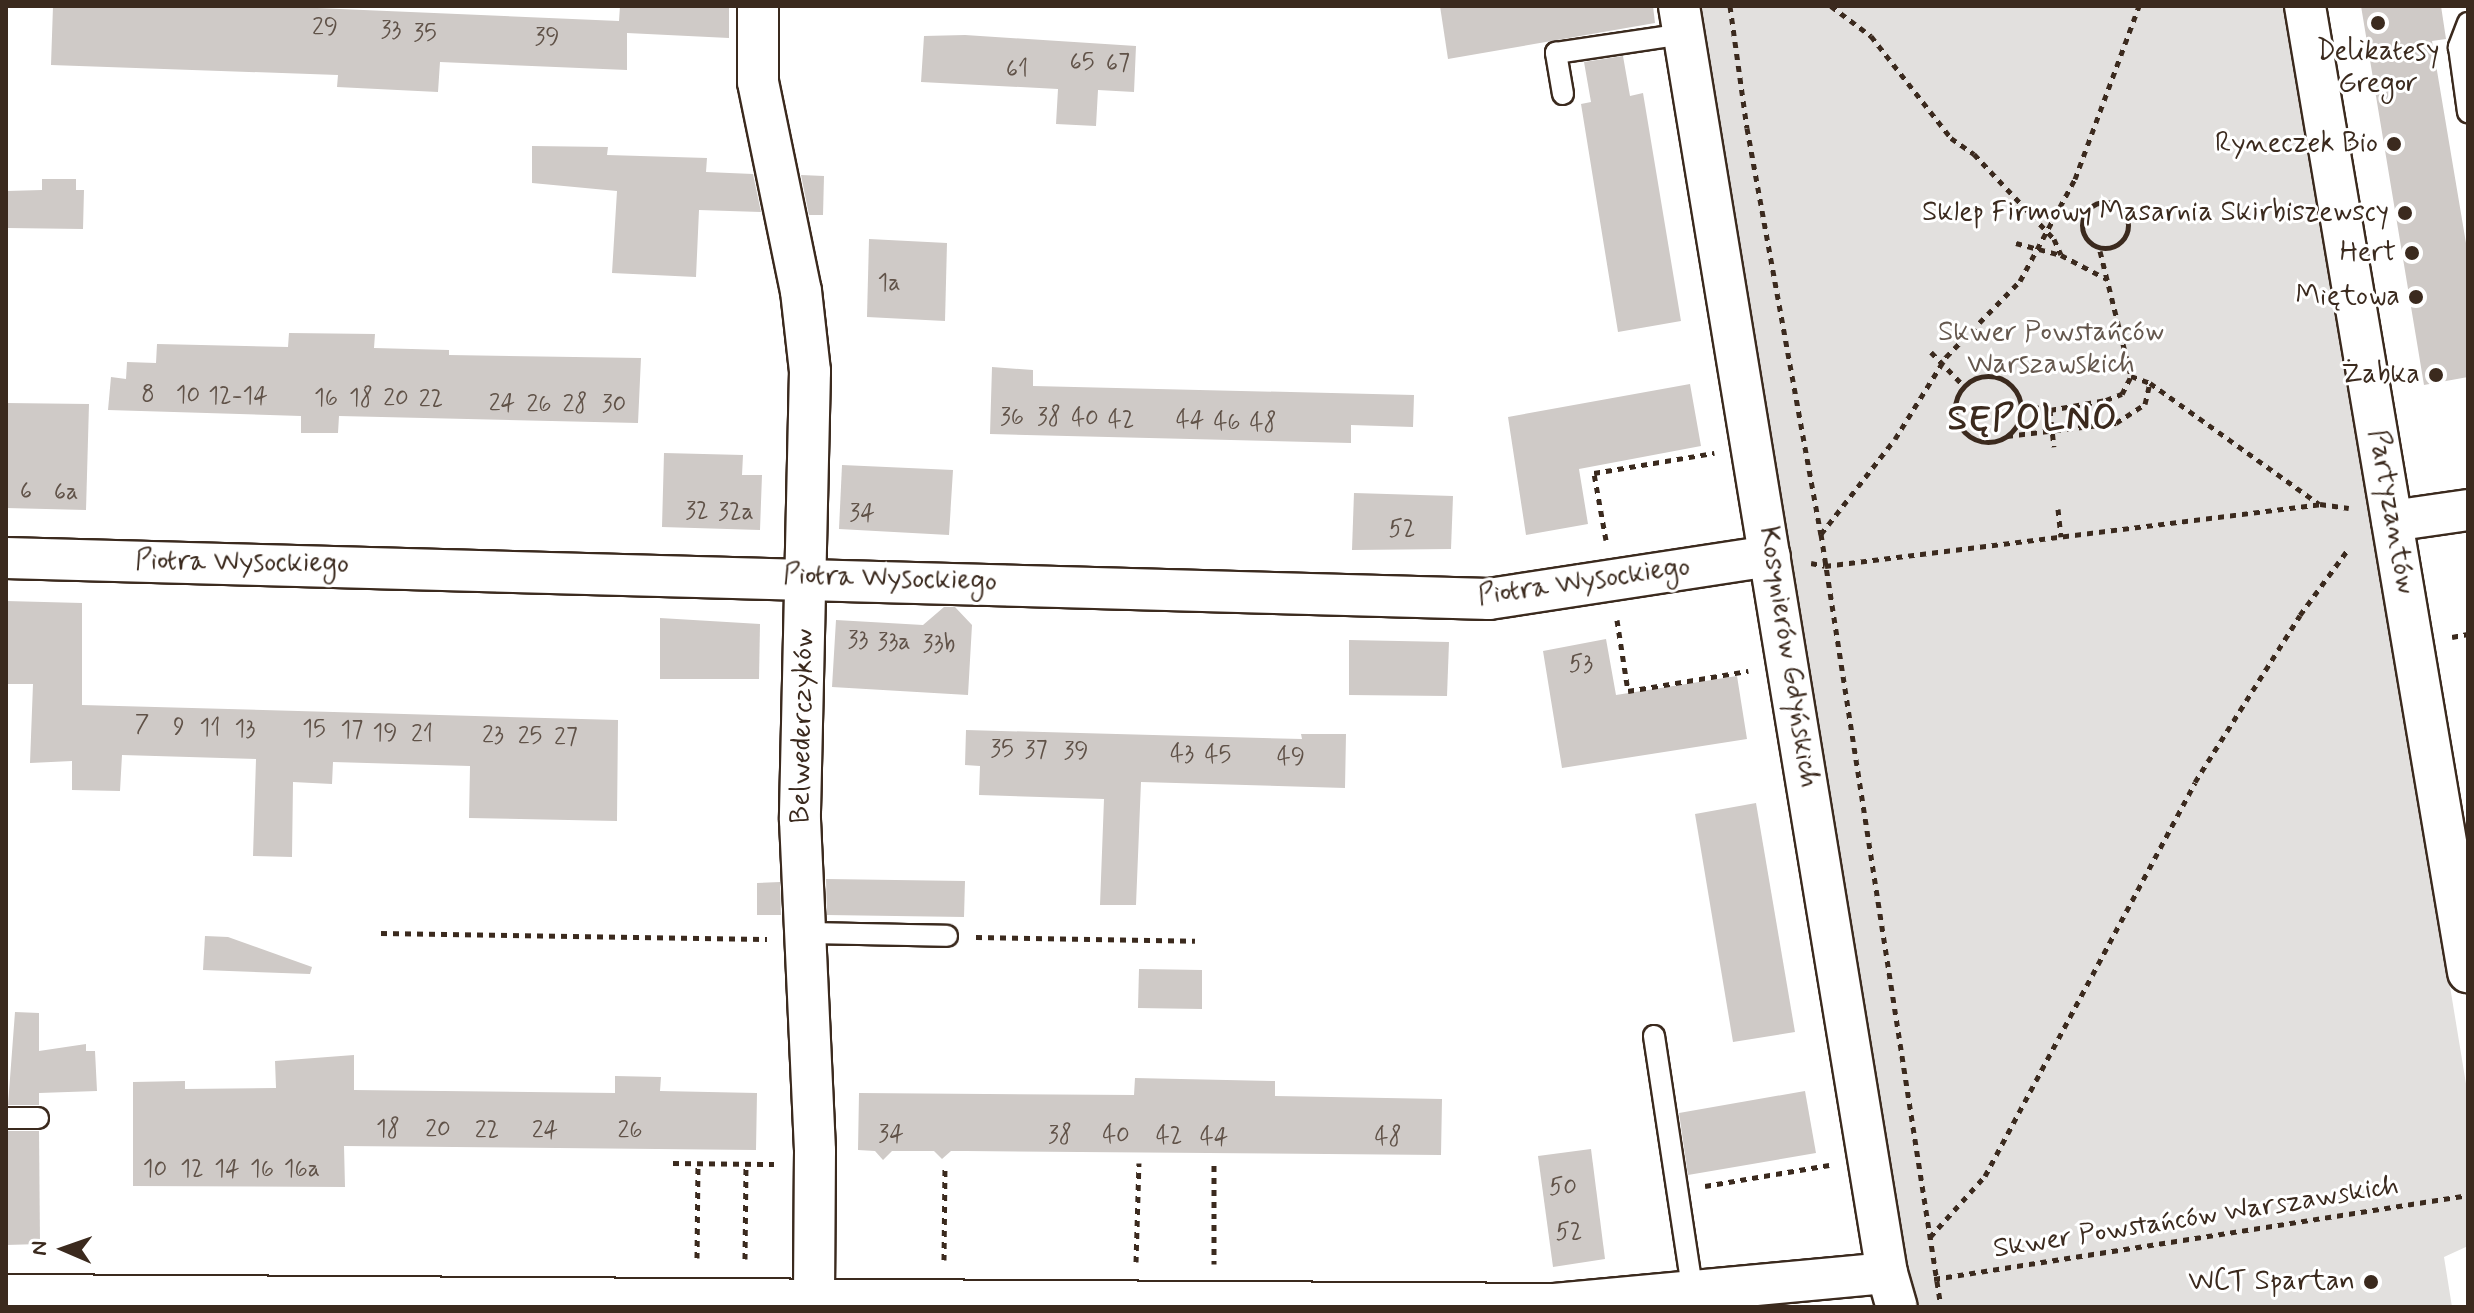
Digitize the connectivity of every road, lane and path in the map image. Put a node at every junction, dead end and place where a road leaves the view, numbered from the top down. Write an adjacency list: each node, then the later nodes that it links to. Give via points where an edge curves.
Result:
1 (758, 6): 38 (street, Belwederczyków, via 758,82 801,291 810,371)
2 (1730, 6): 31 (path, via 1749,144)
3 (1831, 6): 10 (path, via 1871,36 1951,138 1974,154)
4 (2139, 6): 10 (path, via 2075,179)
5 (2305, 6): 30 (street, Partyzantów)
6 (1681, 20): 8 (lane, via 1556,53); 35 (street, Kosynierów Gdyńskich)
7 (2468, 23): 9 (lane, via 2459,47)
8 (1563, 94)
9 (2468, 112)
10 (2045, 234): 12 (path); 14 (path)
11 (2016, 243): 12 (path)
12 (2037, 248): 14 (path); 17 (path, via 2020,281)
13 (2100, 251): 13 (path, via 2088,242 2085,214 2090,206 2115,202 2124,211 2128,233); 15 (path)
14 (2061, 255): 15 (path)
15 (2108, 279): 18 (path)
16 (1931, 352): 17 (path)
17 (1942, 364): 20 (path); 31 (path, via 1895,439)
18 (2131, 376): 19 (path); 22 (path, via 2122,394)
19 (2150, 383): 23 (path, via 2145,404 2116,423); 27 (path)
20 (1964, 386): 21 (path, via 1978,377 1995,376 2010,384); 24 (path, via 1955,401 1961,427 1981,441)
21 (2021, 404): 22 (path); 24 (path, via 2017,423)
22 (2050, 410): 23 (path)
23 (2052, 431): 24 (path); 25 (path)
24 (2006, 436)
25 (2054, 447)
26 (1725, 451): 33 (path, via 1594,473)
27 (2320, 504): 30 (path); 32 (path)
28 (2058, 509): 32 (path)
29 (2468, 510): 30 (street)
30 (2392, 521): 45 (street, Partyzantów)
31 (1821, 534): 37 (path)
32 (2061, 537): 37 (path)
33 (1607, 546)
34 (2349, 548): 59 (path, via 2300,615 2195,782 1985,1176)
35 (1770, 556): 37 (path); 38 (street, Piotra Wysockiego, via 1489,599); 65 (street, Kosynierów Gdyńskich)
36 (6, 558): 38 (street, Piotra Wysockiego)
37 (1825, 566): 59 (path)
38 (805, 576): 42 (street, Belwederczyków, via 800,820)
39 (1616, 614): 40 (path, via 1628,691)
40 (1758, 669)
41 (381, 933): 42 (path, via 759,940)
42 (808, 934): 43 (lane); 53 (street, Belwederczyków)
43 (947, 936): 44 (path)
44 (1195, 941)
45 (2468, 972)
46 (1654, 1036): 57 (lane)
47 (6, 1118): 48 (lane)
48 (38, 1118)
49 (673, 1163): 50 (path)
50 (698, 1163): 51 (path); 60 (path)
51 (746, 1163): 53 (path); 61 (path)
52 (1139, 1163): 63 (path)
53 (815, 1164): 68 (street, Belwederczyków)
54 (1840, 1164): 57 (path)
55 (1214, 1165): 64 (path)
56 (945, 1166): 62 (path)
57 (1676, 1191): 66 (lane)
58 (2463, 1196): 59 (path, Skwer Powstańców Warszawskich, via 1936,1280)
59 (1930, 1238)
60 (696, 1265)
61 (745, 1266)
62 (944, 1267)
63 (1136, 1268)
64 (1214, 1270)
65 (1892, 1290): 66 (street)
66 (1693, 1293): 69 (street)
67 (6, 1295): 68 (street)
68 (814, 1303): 69 (street)
69 (1553, 1306)

